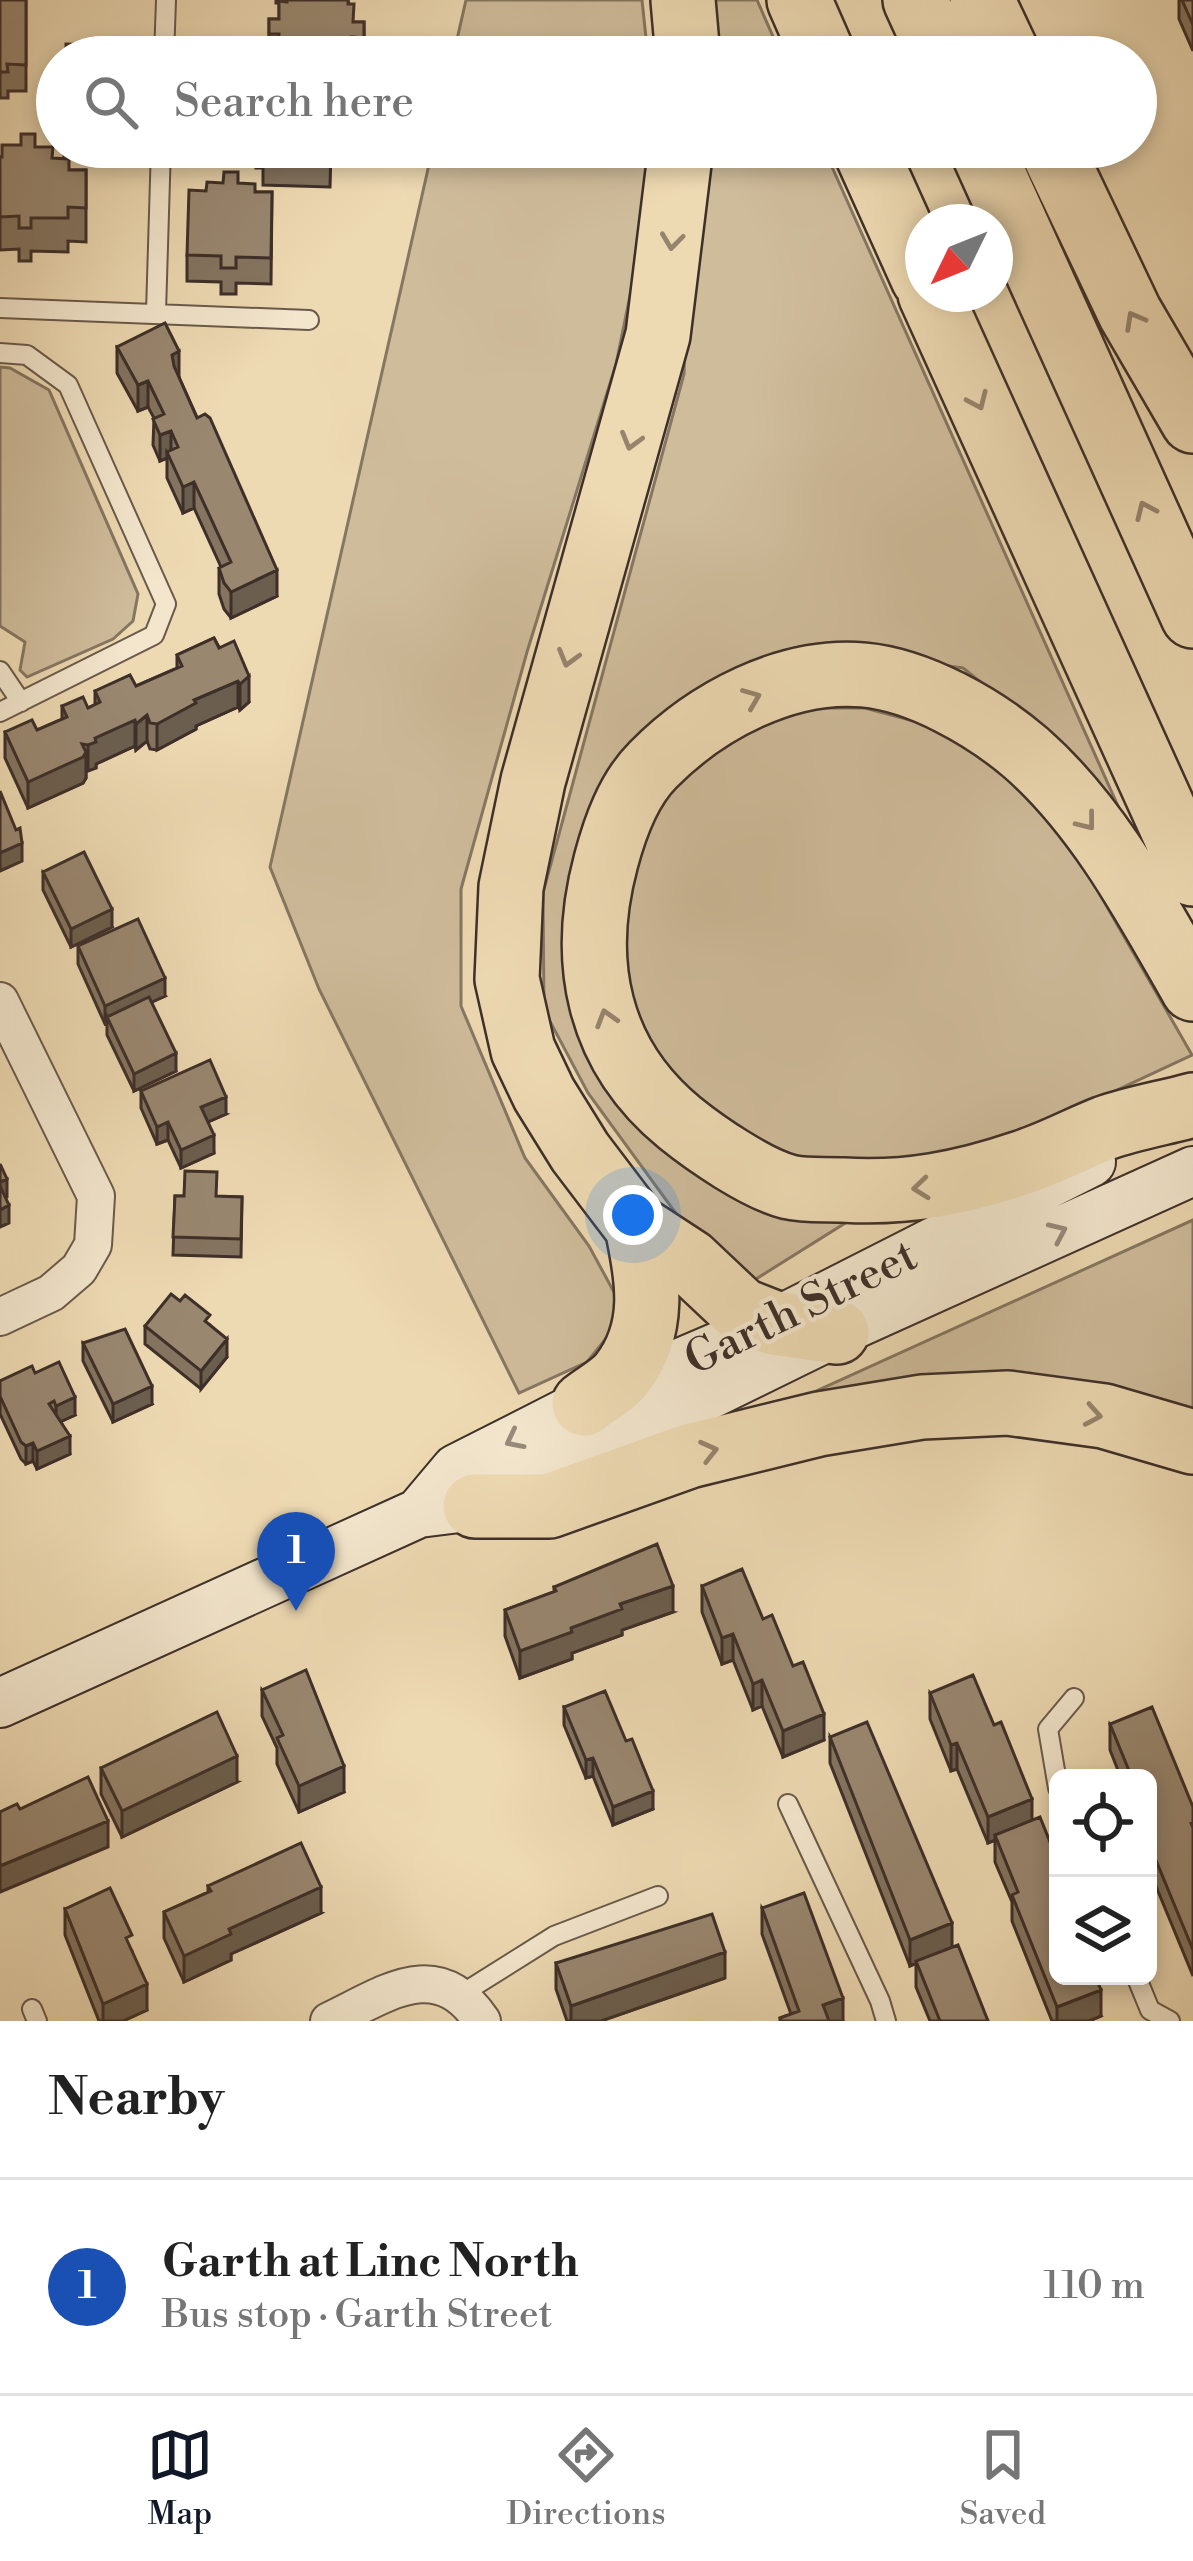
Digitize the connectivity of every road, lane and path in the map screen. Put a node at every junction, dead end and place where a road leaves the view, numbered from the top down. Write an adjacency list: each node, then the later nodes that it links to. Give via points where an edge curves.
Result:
1 (166, 0): 6 (lane)
2 (683, 0): 7 (highway)
3 (799, 0): 8 (highway)
4 (915, 0): 9 (highway)
5 (982, 0): 10 (highway)
6 (165, 36)
7 (686, 36)
8 (815, 36)
9 (931, 36)
10 (999, 36)
11 (160, 168): 18 (lane)
12 (678, 168): 32 (highway, one-way to 32, via 658,335 533,781 511,886 506,979 523,1050 544,1094)
13 (874, 168): 16 (highway)
14 (990, 168): 23 (highway, one-way to 14)
15 (1062, 168): 22 (highway, one-way to 15)
16 (905, 237)
17 (0, 308): 18 (lane)
18 (156, 312): 20 (lane)
19 (938, 312): 27 (highway, one-way to 27)
20 (309, 320)
21 (0, 353): 25 (lane, via 27,356 68,385 166,604 154,635)
22 (1193, 422)
23 (1193, 616)
24 (0, 671): 25 (lane)
25 (21, 702): 26 (lane)
26 (0, 712)
27 (1193, 874)
28 (1193, 989): 30 (highway, one-way to 28, via 1107,1127 1024,1163 938,1187 788,1187 710,1147 662,1108 613,1041 595,981 594,907 617,820 651,767 715,713 800,679 865,675 948,699 1026,753 1088,821)
29 (0, 1001): 33 (street, via 96,1196 93,1245 79,1268 51,1293)
30 (1193, 1108): 34 (main road, Garth Street)
31 (1193, 1171): 35 (main road, Garth Street, one-way to 31)
32 (637, 1227): 34 (highway, via 741,1310); 36 (highway, via 649,1280 645,1327 621,1375)
33 (0, 1317)
34 (774, 1323): 35 (highway); 36 (main road, Garth Street)
35 (837, 1332): 38 (main road, Garth Street, via 727,1389)
36 (584, 1404): 38 (main road, Garth Street, one-way to 38, via 456,1469)
37 (1193, 1442): 38 (highway, one-way to 37, via 549,1506 689,1456 922,1407 1008,1402 1104,1416)
38 (447, 1509): 40 (main road, Garth Street)
39 (1074, 1698): 41 (lane, via 1048,1729)
40 (0, 1703)
41 (1055, 1769)
42 (788, 1804): 47 (lane)
43 (658, 1896): 45 (lane, via 554,1936)
44 (1140, 1985): 48 (lane, via 1150,2010)
45 (471, 2008): 46 (street, via 443,1984 405,1985)
46 (329, 2021)
47 (886, 2021)
48 (1171, 2021)

